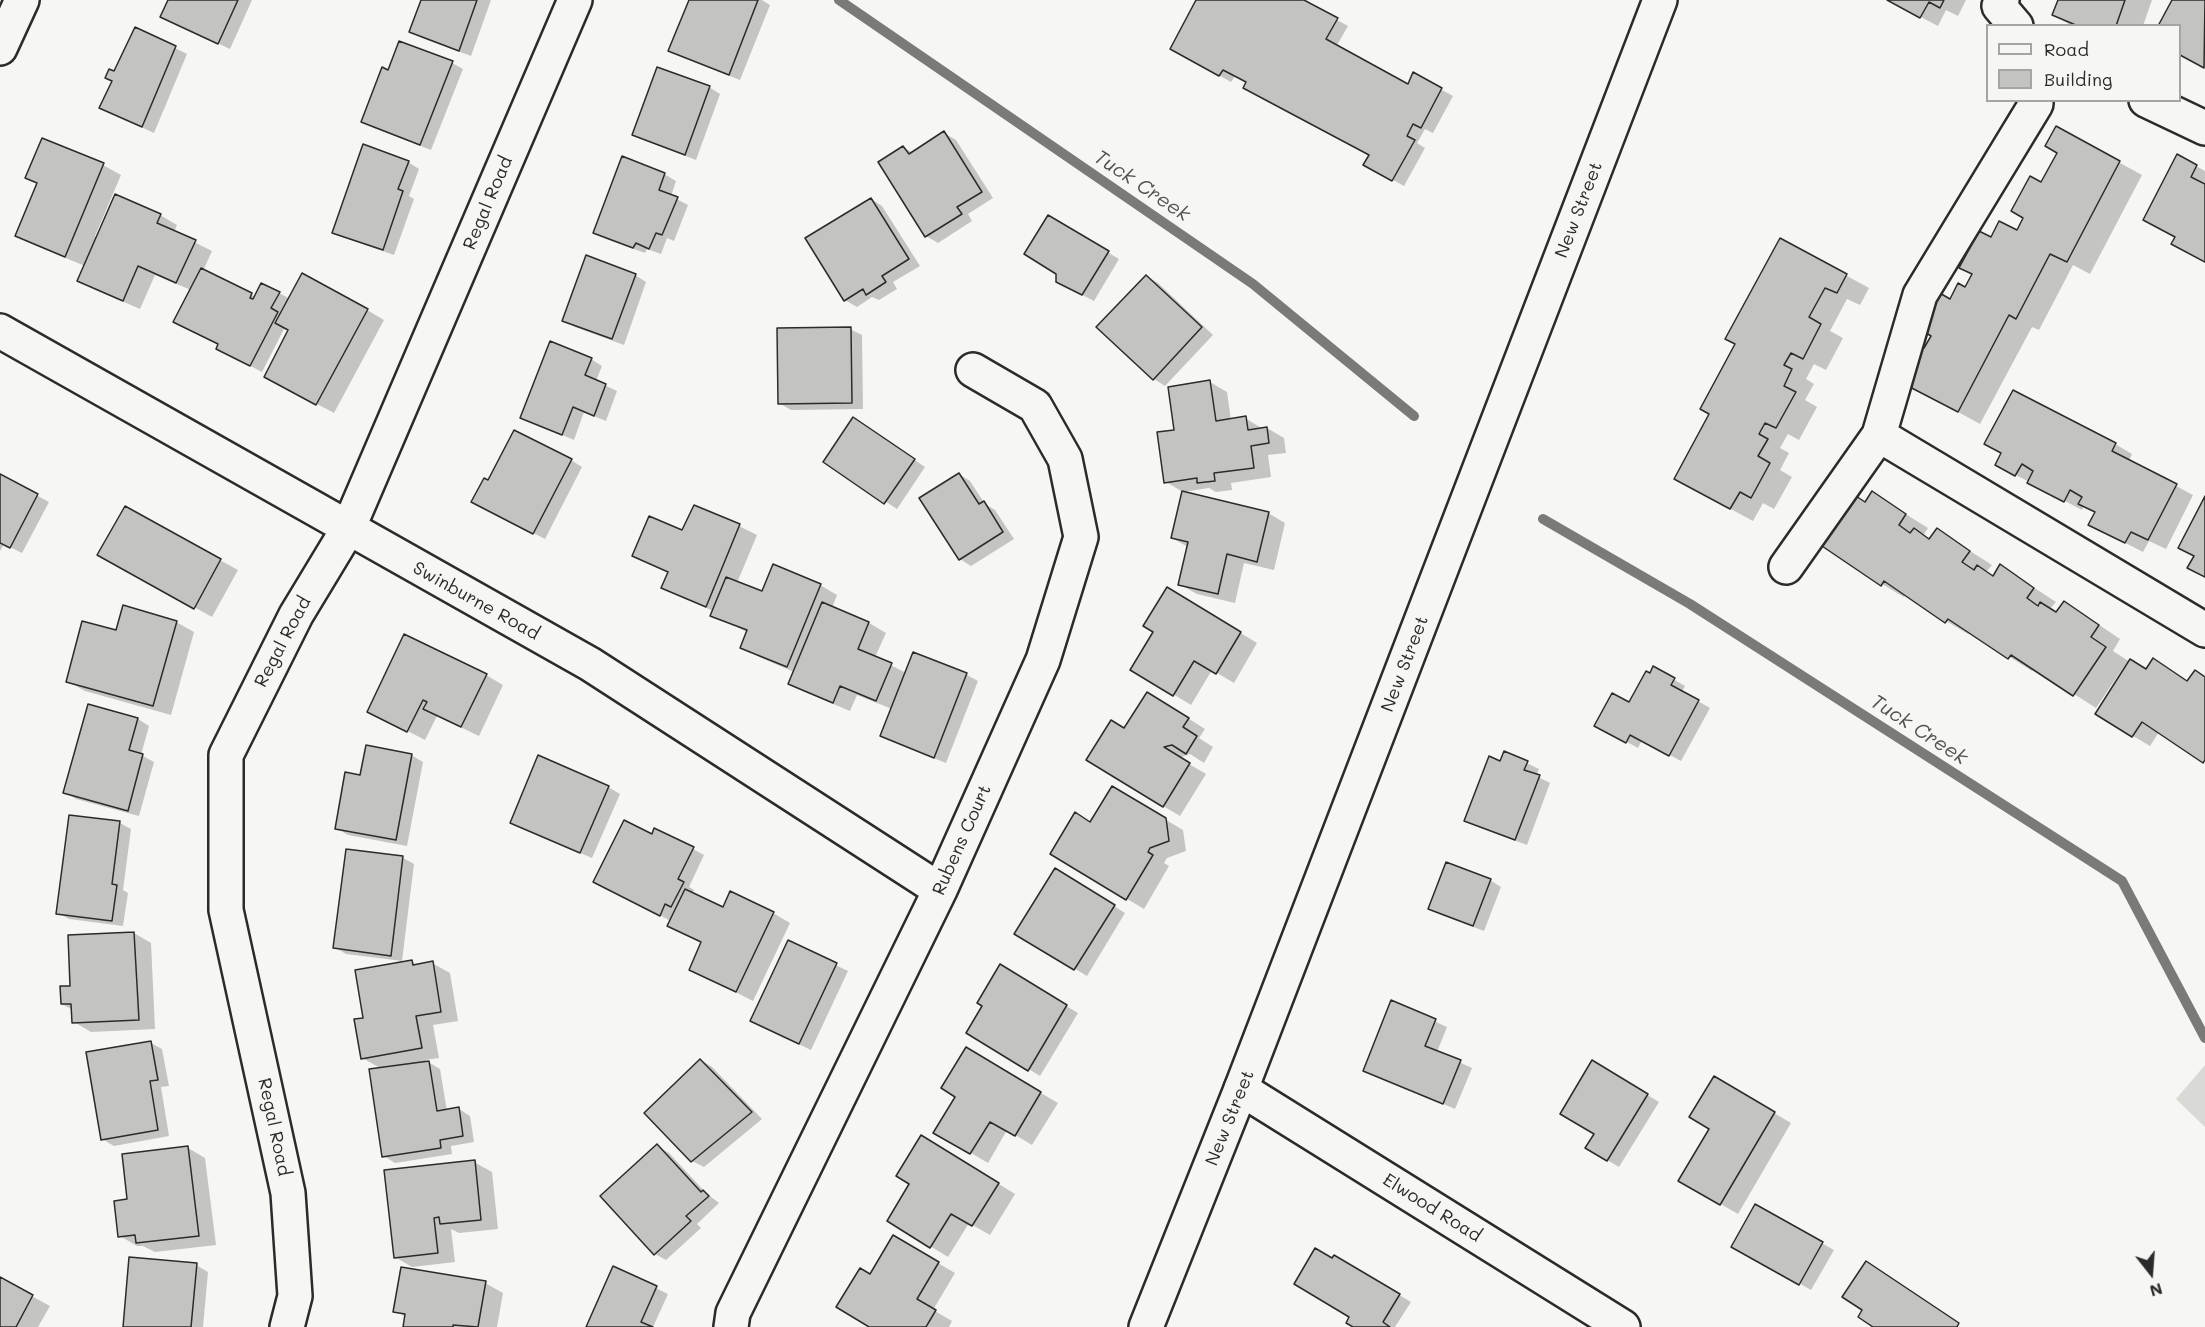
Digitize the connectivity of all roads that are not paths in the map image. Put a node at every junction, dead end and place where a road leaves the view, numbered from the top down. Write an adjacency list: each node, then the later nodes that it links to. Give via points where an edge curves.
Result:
1 (22, 0): 6 (street)
2 (575, 0): 13 (street, Regal Road)
3 (1660, 0): 17 (street, New Street)
4 (2002, 0): 5 (street, via 1999,6)
5 (2014, 24)
6 (0, 48)
7 (2036, 102): 12 (street, via 1920,295)
8 (2150, 102): 9 (street)
9 (2205, 128)
10 (0, 331): 13 (street, Swinburne Road)
11 (973, 370): 16 (street, Rubens Court, via 1035,406 1065,459 1081,537 1043,660)
12 (1879, 435): 14 (street); 15 (street)
13 (348, 529): 16 (street, Swinburne Road, via 590,664); 18 (street, Regal Road, via 296,615 226,755 226,910 288,1193 295,1296)
14 (1786, 567)
15 (2205, 630)
16 (940, 890): 19 (street, Rubens Court, via 733,1313)
17 (1241, 1089): 20 (street, New Street); 21 (street, Elwood Road)
18 (287, 1327)
19 (731, 1327)
20 (1146, 1327)
21 (1623, 1327)

